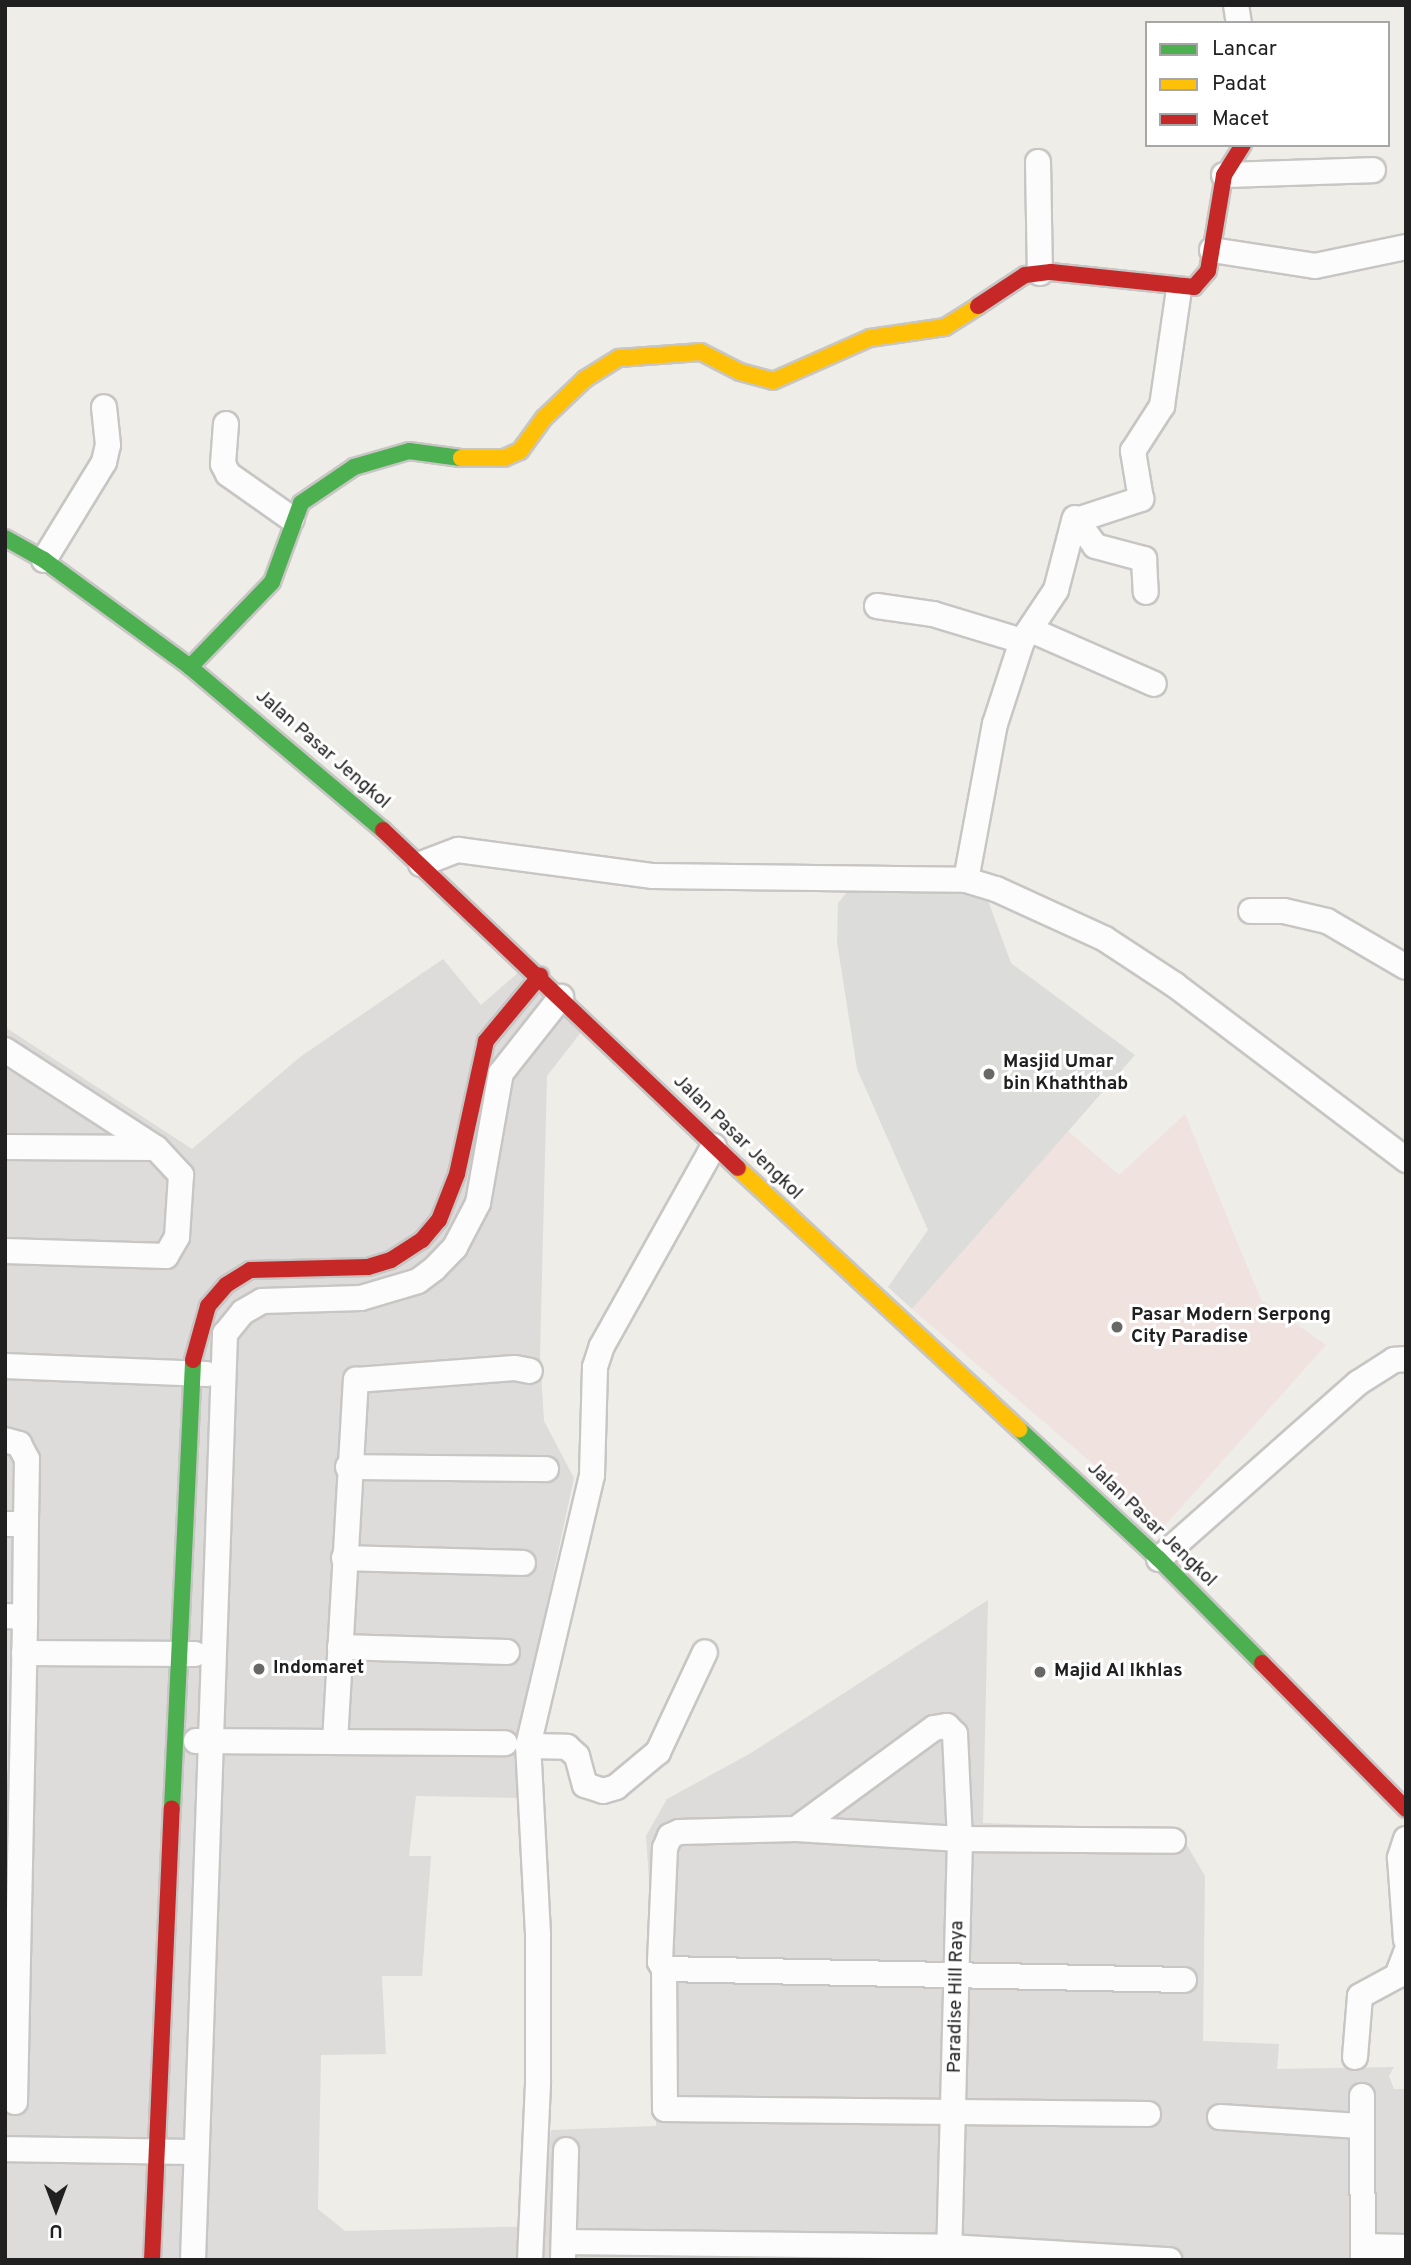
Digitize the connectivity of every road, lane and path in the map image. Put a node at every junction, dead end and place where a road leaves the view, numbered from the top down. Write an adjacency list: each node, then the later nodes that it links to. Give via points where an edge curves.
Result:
1 (1242, 147): 4 (street)
2 (1038, 162): 7 (street)
3 (1373, 170): 4 (street)
4 (1224, 175): 6 (street)
5 (1406, 247): 6 (street, via 1315,266)
6 (1212, 250): 8 (street, via 1203,281)
7 (1041, 273): 8 (street); 12 (street, via 1008,283 945,327 870,338 773,381 740,372 701,352 619,358 585,379 553,409 520,451 480,460 409,451 380,457 324,483 301,503)
8 (1179, 289): 11 (street, via 1162,406 1133,451 1141,499)
9 (104, 407): 14 (street, via 108,445 104,462)
10 (226, 424): 12 (street, via 223,464 228,474)
11 (1075, 518): 15 (street, via 1095,546 1144,559); 17 (street, via 1056,590)
12 (292, 519): 18 (street, via 272,582)
13 (5, 538): 14 (street, Jalan Pasar Jengkol)
14 (44, 560): 18 (street, Jalan Pasar Jengkol)
15 (1146, 592)
16 (877, 607): 17 (street, via 933,614)
17 (1027, 636): 19 (street); 21 (street, via 995,724)
18 (190, 667): 20 (street, Jalan Pasar Jengkol, via 286,744)
19 (1154, 684)
20 (421, 864): 21 (street, via 458,850 653,876); 24 (street, Jalan Pasar Jengkol)
21 (966, 880): 30 (street, via 1029,902 1105,939 1175,985)
22 (1251, 911): 23 (street, via 1284,911 1327,921)
23 (1406, 967)
24 (540, 976): 25 (street, Jalan Pasar Jengkol); 35 (street, via 486,1041 457,1174 439,1220 422,1240 391,1260 368,1267 314,1272 266,1268 235,1276 208,1306)
25 (561, 997): 27 (street, Jalan Pasar Jengkol); 36 (street, via 501,1073 478,1203 455,1247 418,1281 391,1292 362,1298 262,1301 243,1312 225,1334)
26 (5, 1050): 29 (street)
27 (714, 1146): 42 (street, Jalan Pasar Jengkol); 55 (street, via 602,1346 595,1367 592,1475)
28 (5, 1147): 29 (street)
29 (156, 1148): 31 (street, via 181,1175 177,1237 166,1256)
30 (1406, 1160)
31 (5, 1251)
32 (1406, 1359): 42 (street, via 1394,1360 1358,1383)
33 (5, 1366): 35 (street)
34 (530, 1371): 38 (street, via 515,1368 360,1377 354,1385)
35 (191, 1374): 36 (street); 49 (street)
36 (221, 1374): 50 (street)
37 (5, 1440): 40 (street, via 19,1444 27,1459)
38 (348, 1467): 39 (street); 41 (street)
39 (546, 1469)
40 (16, 1524): 44 (street)
41 (344, 1558): 43 (street); 45 (street)
42 (1159, 1559): 57 (street, Jalan Pasar Jengkol)
43 (523, 1563)
44 (15, 1617): 48 (street)
45 (340, 1647): 46 (street); 54 (street)
46 (507, 1651)
47 (705, 1651): 55 (street, via 659,1752 616,1787 603,1791 584,1785 577,1756 567,1747)
48 (24, 1653): 49 (street); 51 (street)
49 (180, 1654): 50 (street); 52 (street)
50 (213, 1654): 53 (street)
51 (14, 1703): 56 (street)
52 (177, 1741): 53 (street); 79 (street)
53 (211, 1741): 54 (street); 80 (street)
54 (335, 1742): 55 (street)
55 (517, 1745): 87 (street, via 538,1934 538,2081)
56 (13, 1793): 62 (street)
57 (1406, 1809)
58 (796, 1829): 59 (street); 59 (street, Paradise Hill Raya, via 934,1728 947,1727 955,1734); 65 (street, via 670,1836 665,1847 660,1962)
59 (960, 1839): 61 (street); 67 (street, Paradise Hill Raya)
60 (1406, 1839): 63 (street, via 1400,1858)
61 (1173, 1841)
62 (12, 1881): 66 (street)
63 (1406, 1940)
64 (1406, 1952): 69 (street, via 1397,1976 1360,1996)
65 (664, 1969): 67 (street); 74 (street, via 665,2109)
66 (11, 1975): 70 (street)
67 (958, 1976): 68 (street); 74 (street, Paradise Hill Raya)
68 (1184, 1980)
69 (1355, 2057)
70 (11, 2074): 72 (street)
71 (1362, 2096): 76 (street)
72 (15, 2102)
73 (1148, 2114): 74 (street)
74 (954, 2115): 84 (street, Paradise Hill Raya)
75 (1220, 2117): 76 (street)
76 (1360, 2126): 83 (street)
77 (5, 2149): 79 (street)
78 (566, 2150): 82 (street)
79 (156, 2152): 80 (street); 85 (street)
80 (196, 2152): 86 (street)
81 (1406, 2247): 83 (street)
82 (564, 2251): 84 (street)
83 (1363, 2253)
84 (949, 2254): 88 (street)
85 (152, 2260)
86 (193, 2260)
87 (530, 2260)
88 (1170, 2260)

